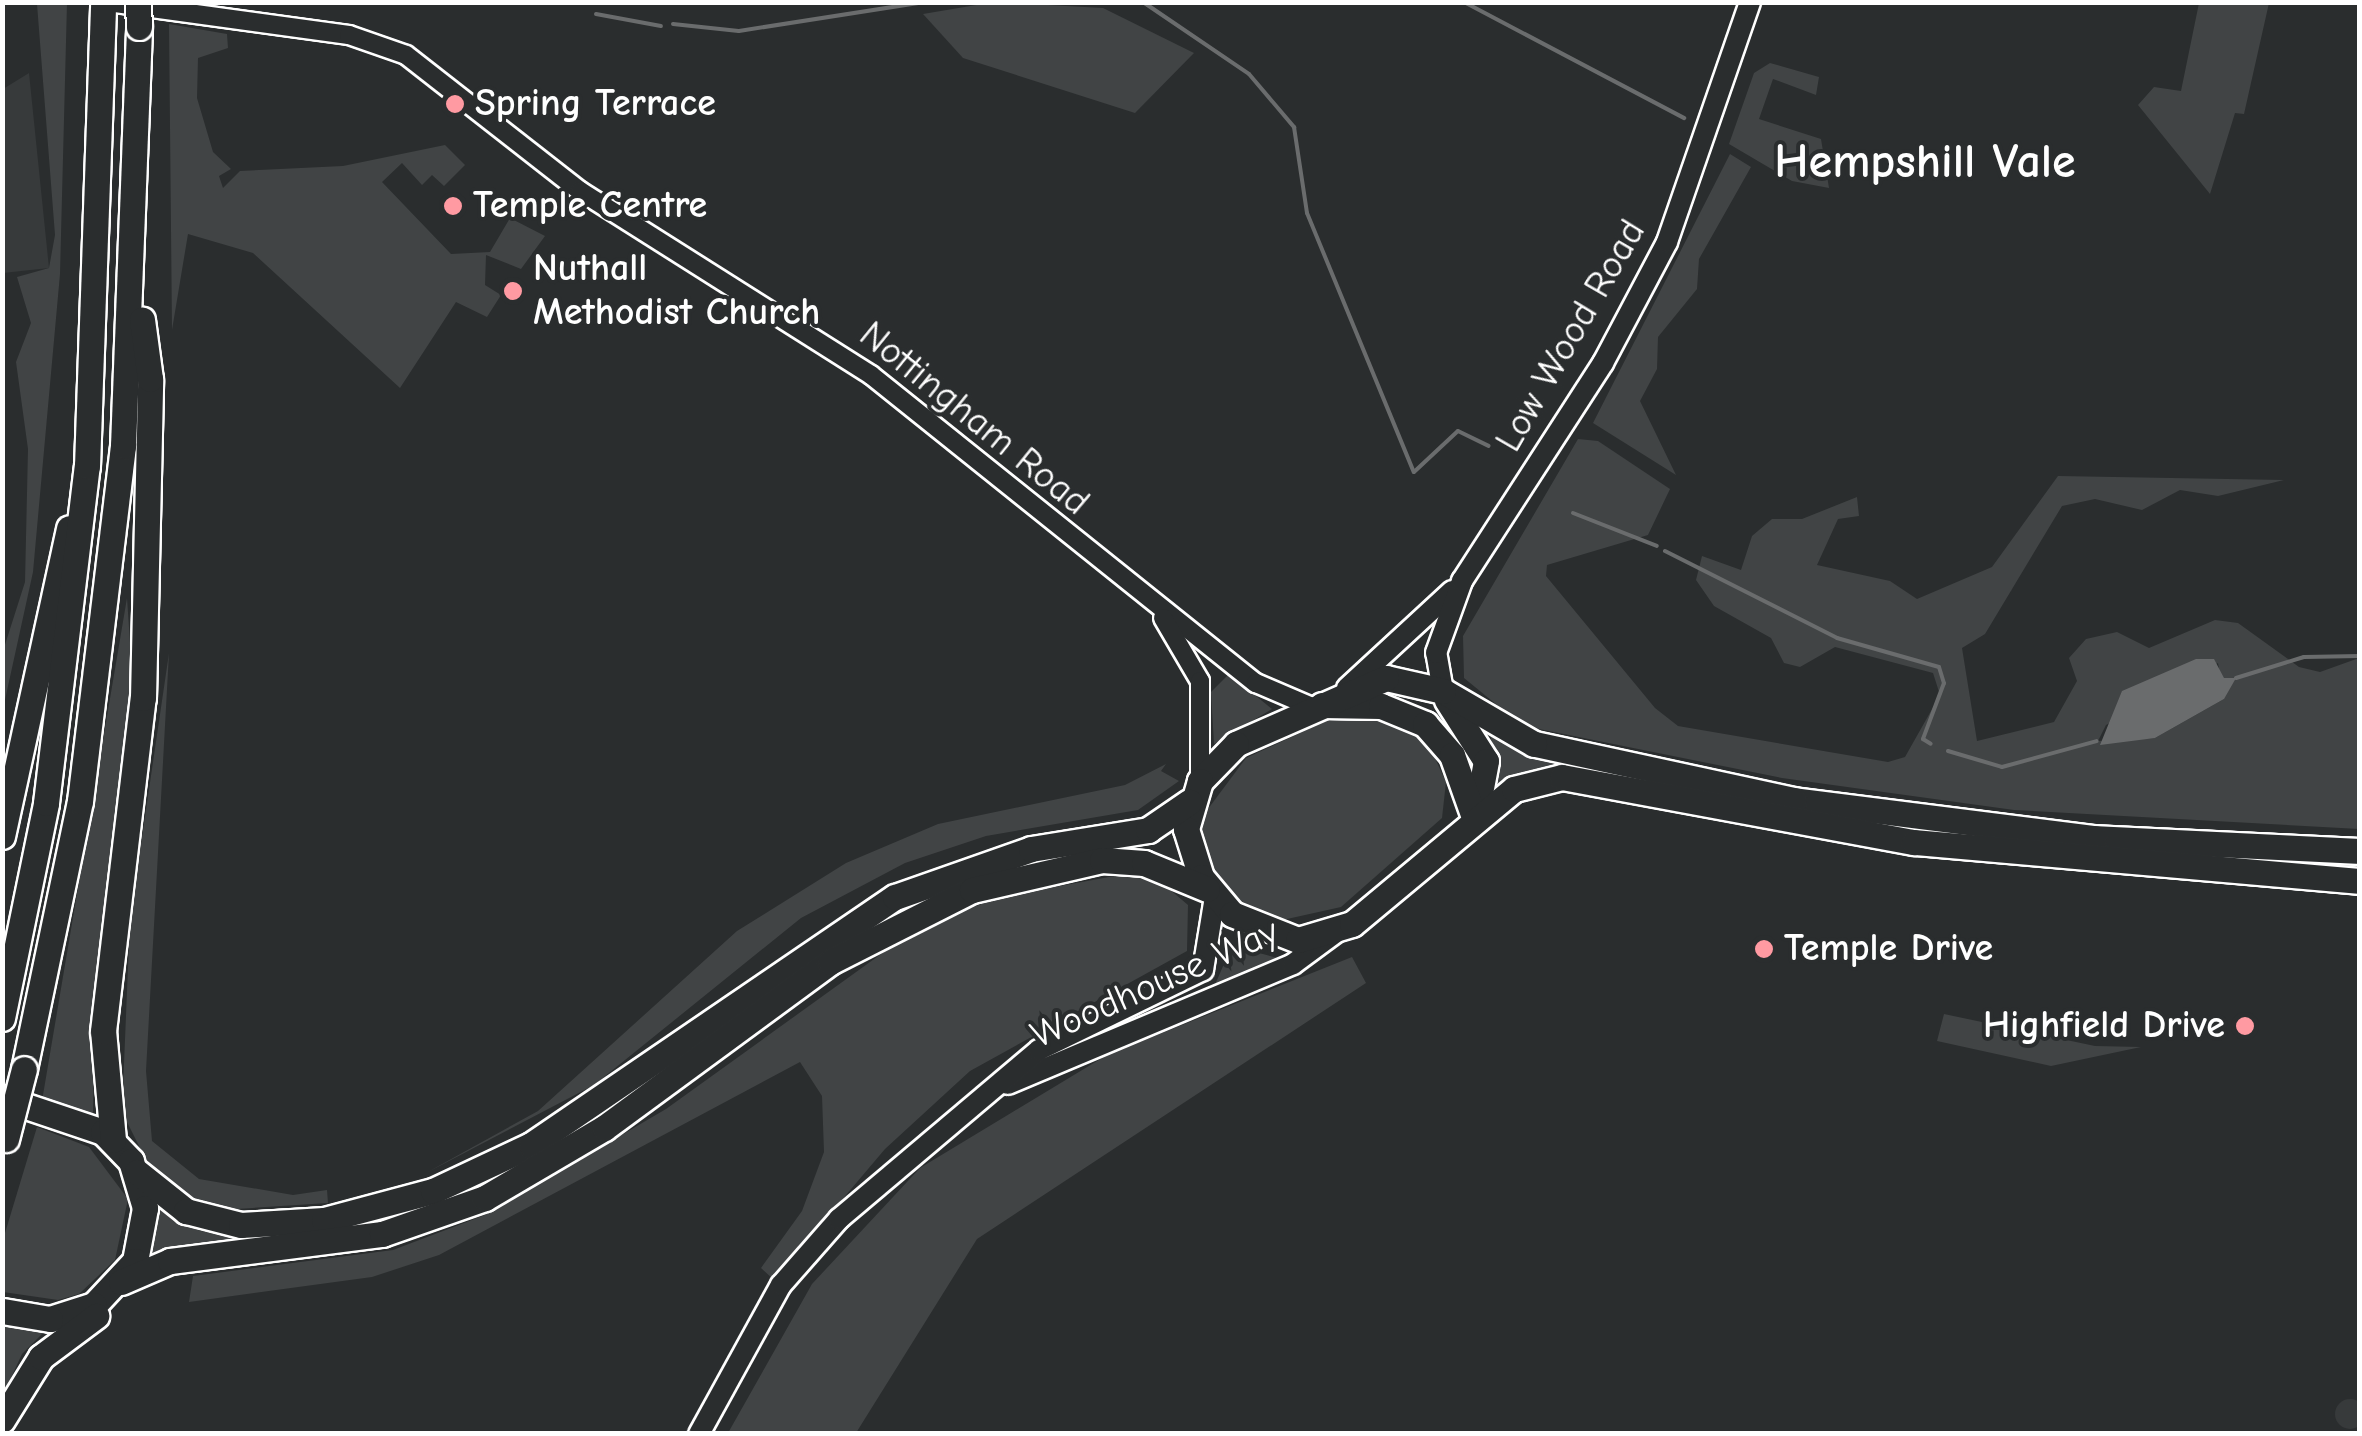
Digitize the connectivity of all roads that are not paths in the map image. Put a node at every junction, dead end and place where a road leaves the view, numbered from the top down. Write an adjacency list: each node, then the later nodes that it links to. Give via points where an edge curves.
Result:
1 (1750, 2): 6 (main road, Low Wood Road, via 1668,242 1603,363)
2 (105, 10): 5 (highway); 7 (main road, Nottingham Road, via 349,35 402,52 580,191 872,375)
3 (138, 15): 4 (highway)
4 (134, 268): 23 (highway, via 150,379 144,698 103,1032); 24 (highway, bridge, via 80,801)
5 (87, 466): 14 (highway); 20 (highway, via 46,803)
6 (1462, 581): 8 (main road); 9 (main road, Low Wood Road, via 1436,653)
7 (1154, 606): 10 (main road, Nottingham Road, via 1256,683); 12 (main road, Nottingham Road, via 1200,681)
8 (1347, 688): 9 (highway, via 1386,678); 10 (highway)
9 (1443, 691): 13 (highway, via 1486,761); 16 (highway, via 1534,744 1794,800 2094,838)
10 (1315, 706): 11 (highway, via 1381,706 1414,718 1438,737); 12 (highway, via 1236,744)
11 (1460, 782): 13 (highway); 15 (highway)
12 (1194, 792): 18 (highway, via 1186,838); 25 (highway, via 1148,830 1031,849 895,896 530,1145 432,1192 324,1220 241,1225 186,1211)
13 (1475, 820): 15 (highway); 17 (highway, via 1522,786 1562,777 1914,842)
14 (2, 836)
15 (1452, 840): 19 (highway)
16 (2360, 850)
17 (2360, 881)
18 (1212, 894): 19 (highway, via 1248,926 1283,939); 21 (main road, Woodhouse Way, via 1202,970 1040,1050); 26 (highway, via 1121,860 972,890 830,962 604,1128 503,1190 382,1234)
19 (1335, 933): 21 (main road, Woodhouse Way, via 1293,964)
20 (2, 1018)
21 (997, 1088): 31 (main road, Woodhouse Way, via 900,1160 782,1285)
22 (2, 1098): 23 (highway)
23 (113, 1140): 25 (highway)
24 (4, 1144)
25 (136, 1172): 27 (highway, via 143,1238)
26 (233, 1256): 27 (highway, via 170,1260); 30 (highway, via 160,1279 76,1328 41,1356)
27 (121, 1282): 29 (highway)
28 (2, 1310): 29 (highway, via 40,1320)
29 (78, 1314): 30 (highway, via 33,1352)
30 (2, 1419)
31 (698, 1434)

